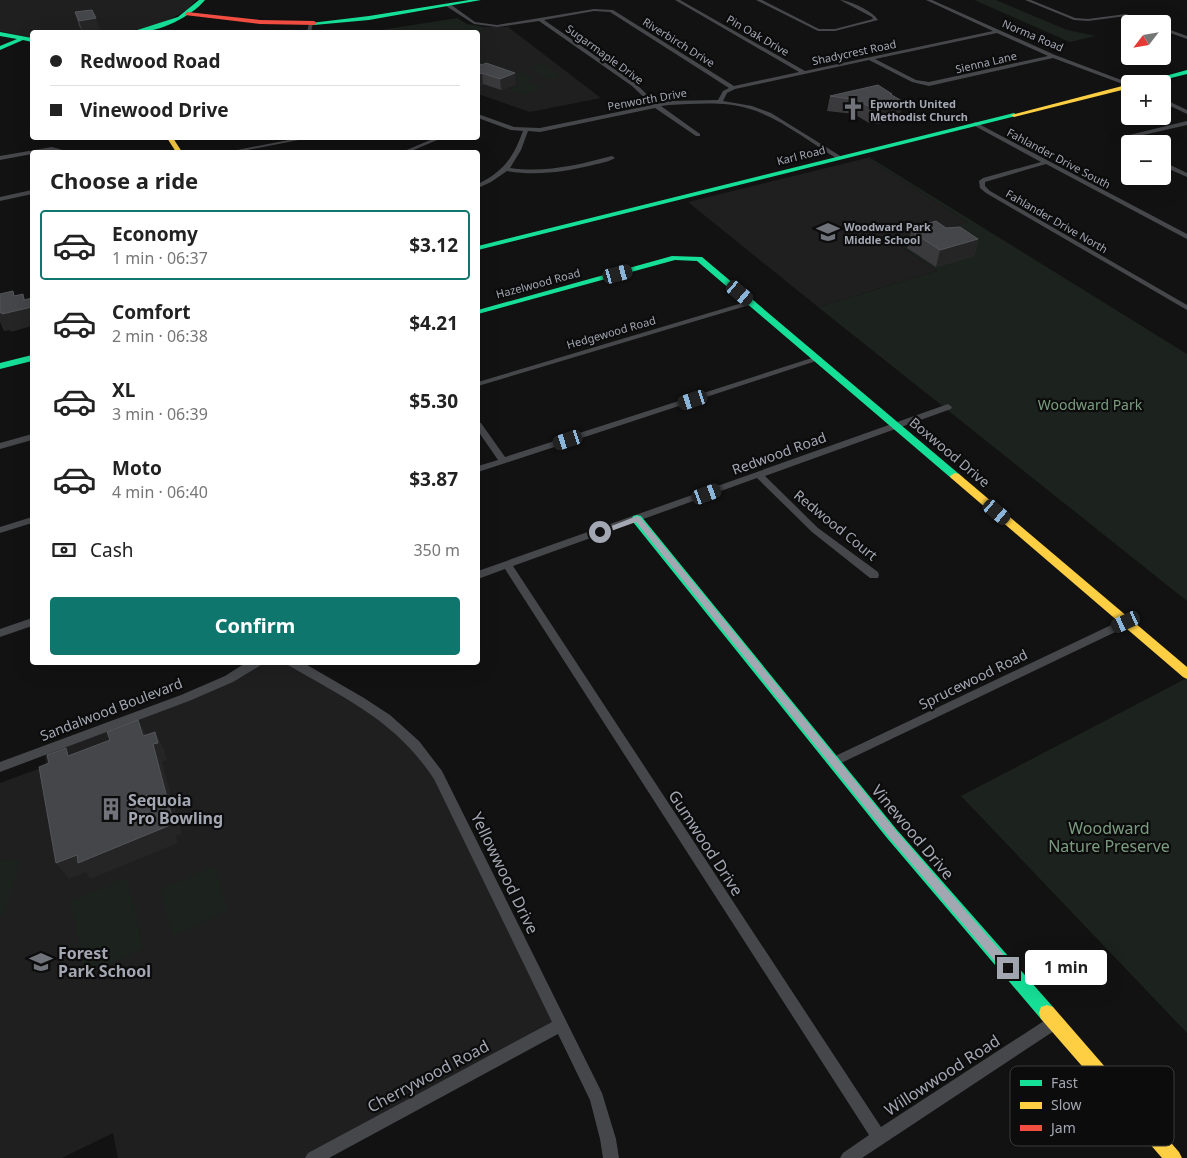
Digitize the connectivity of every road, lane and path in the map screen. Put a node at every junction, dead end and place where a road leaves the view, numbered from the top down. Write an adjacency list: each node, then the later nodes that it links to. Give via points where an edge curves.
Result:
1 (202, 0): 9 (street)
2 (478, 0): 8 (street)
3 (677, 0): 22 (street, Pin Oak Drive)
4 (758, 0): 5 (street, via 818,30 836,30 876,20)
5 (842, 0)
6 (928, 0): 14 (street, Norma Road)
7 (1027, 0): 10 (street, via 1074,19)
8 (448, 5): 11 (street, via 467,19 484,25 506,26); 12 (street)
9 (187, 14): 12 (street); 13 (street)
10 (1121, 16)
11 (541, 20): 26 (street, Riverbirch Drive, via 600,10 615,13); 30 (street, Sugarmaple Drive, via 634,85)
12 (310, 28)
13 (141, 30)
14 (998, 31): 20 (street, Norma Road); 21 (street, Shadycrest Road)
15 (1171, 32): 17 (street)
16 (0, 34): 18 (street)
17 (1187, 38)
18 (27, 39): 19 (street)
19 (0, 48)
20 (1054, 56): 21 (street, Sienna Lane, via 946,82 922,83); 25 (street, Norma Road)
21 (871, 58): 22 (street, Shadycrest Road)
22 (803, 72): 26 (street, Shadycrest Road)
23 (1187, 72): 24 (street)
24 (1171, 76)
25 (1121, 82)
26 (733, 88): 28 (street, via 725,92)
27 (1121, 88): 33 (street, Karl Road)
28 (720, 102): 30 (street, Penworth Drive, via 685,101); 45 (street, Penworth Drive, via 769,114)
29 (1171, 104): 31 (street)
30 (656, 106): 35 (street, Penworth Drive, via 554,128); 36 (street, Sugarmaple Drive)
31 (1187, 112)
32 (480, 118): 35 (street, Penworth Drive)
33 (976, 124): 45 (street, Karl Road); 46 (street, Fahlander Drive South)
34 (1187, 124): 37 (street)
35 (526, 130): 48 (street, via 518,154)
36 (698, 135)
37 (1133, 135)
38 (295, 140): 40 (street)
39 (434, 140): 41 (street)
40 (241, 150)
41 (410, 150)
42 (30, 153): 43 (street)
43 (0, 158)
44 (612, 158): 48 (street, via 551,172)
45 (840, 158): 54 (street, Karl Road)
46 (1046, 162): 53 (street, Fahlander Drive South); 57 (street, Fahlander Drive North, via 985,179 982,187)
47 (1171, 167): 49 (street)
48 (507, 169): 50 (street)
49 (1187, 175)
50 (480, 185)
51 (30, 192): 52 (street)
52 (0, 198)
53 (1187, 237)
54 (480, 248)
55 (692, 257): 56 (street, Boxwood Drive, via 705,263); 58 (street, Hazelwood Road, via 675,258)
56 (752, 303): 60 (street, Boxwood Drive); 62 (street, Hedgewood Road)
57 (1187, 308)
58 (480, 311)
59 (30, 358): 61 (street)
60 (818, 359): 64 (street, Boxwood Drive); 68 (street)
61 (0, 366)
62 (480, 383)
63 (948, 407): 64 (street, Redwood Road)
64 (896, 426): 70 (street, Redwood Road); 77 (street, Boxwood Drive)
65 (480, 428): 68 (street)
66 (30, 438): 67 (street)
67 (0, 446)
68 (503, 461): 69 (street)
69 (480, 468)
70 (759, 475): 71 (street, Redwood Road); 76 (street, Redwood Court, via 815,530)
71 (637, 519): 74 (street, Redwood Road); 83 (street, Vinewood Drive)
72 (30, 521): 73 (street)
73 (0, 530)
74 (507, 565): 75 (street, Redwood Road); 88 (street, Gumwood Drive)
75 (480, 574)
76 (874, 574)
77 (1126, 622): 82 (street, Boxwood Drive); 83 (street, Sprucewood Road)
78 (30, 623): 79 (street)
79 (0, 632)
80 (252, 665): 84 (street, Sandalwood Boulevard, via 185,698)
81 (297, 665): 86 (street, Yellowwood Drive, via 398,728 427,758 464,825)
82 (1187, 674)
83 (833, 762): 85 (street, Vinewood Drive)
84 (0, 766)
85 (1055, 1022): 87 (street, Vinewood Drive); 88 (street, Willowwood Road)
86 (560, 1025): 90 (street, Cherrywood Road); 91 (street, Yellowwood Drive, via 597,1098)
87 (1093, 1066)
88 (879, 1137): 92 (street, Willowwood Road)
89 (1163, 1146): 93 (street, Vinewood Drive)
90 (313, 1158)
91 (611, 1158)
92 (848, 1158)
93 (1173, 1158)

